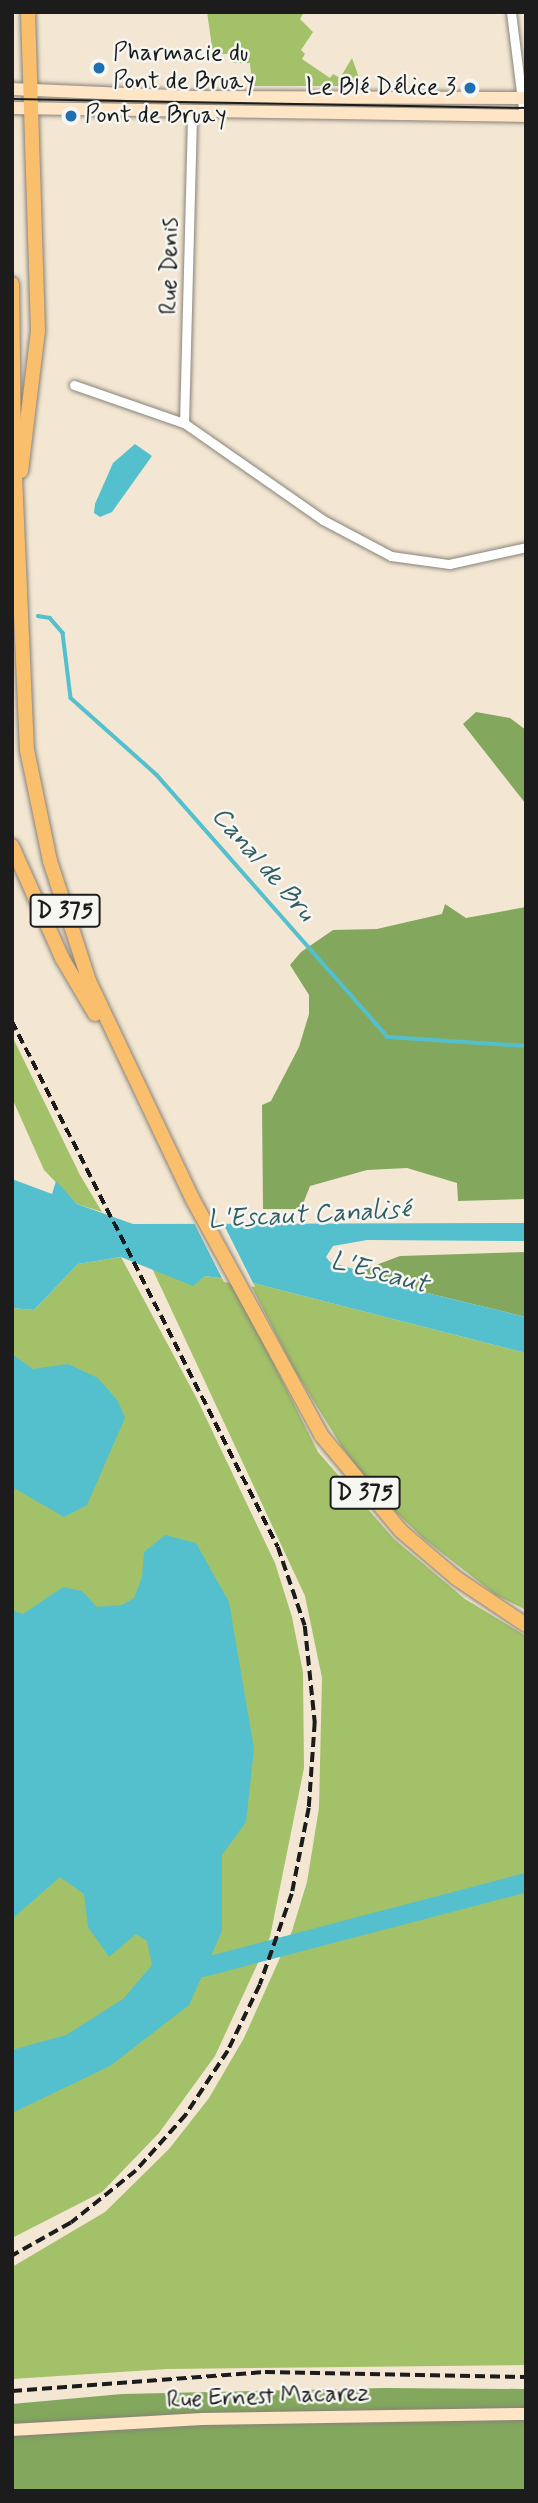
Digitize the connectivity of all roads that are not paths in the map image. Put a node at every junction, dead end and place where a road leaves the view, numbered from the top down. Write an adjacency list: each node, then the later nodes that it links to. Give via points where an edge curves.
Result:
1 (28, 12): 4 (main road)
2 (511, 12): 5 (street)
3 (12, 89): 4 (main road)
4 (30, 89): 5 (main road, via 195,97); 7 (main road)
5 (524, 98): 9 (street)
6 (12, 108): 7 (main road)
7 (30, 109): 8 (main road); 14 (main road, via 37,356)
8 (192, 109): 9 (main road); 13 (street, Rue Denis)
9 (525, 116)
10 (12, 284): 11 (main road, D 375)
11 (13, 379): 14 (main road, D 375)
12 (74, 385): 13 (street)
13 (184, 424): 15 (street, via 323,520 391,556 458,564)
14 (16, 500): 17 (main road, D 375)
15 (526, 547)
16 (12, 672): 17 (main road)
17 (27, 750): 19 (main road, D 375, via 41,825 66,915)
18 (12, 846): 19 (main road, via 67,968)
19 (126, 1065): 20 (main road, D 375, via 314,1424 375,1504 447,1572)
20 (526, 1625)
21 (526, 2414): 22 (main road, Rue Ernest Macarez, via 202,2419)
22 (12, 2430)

